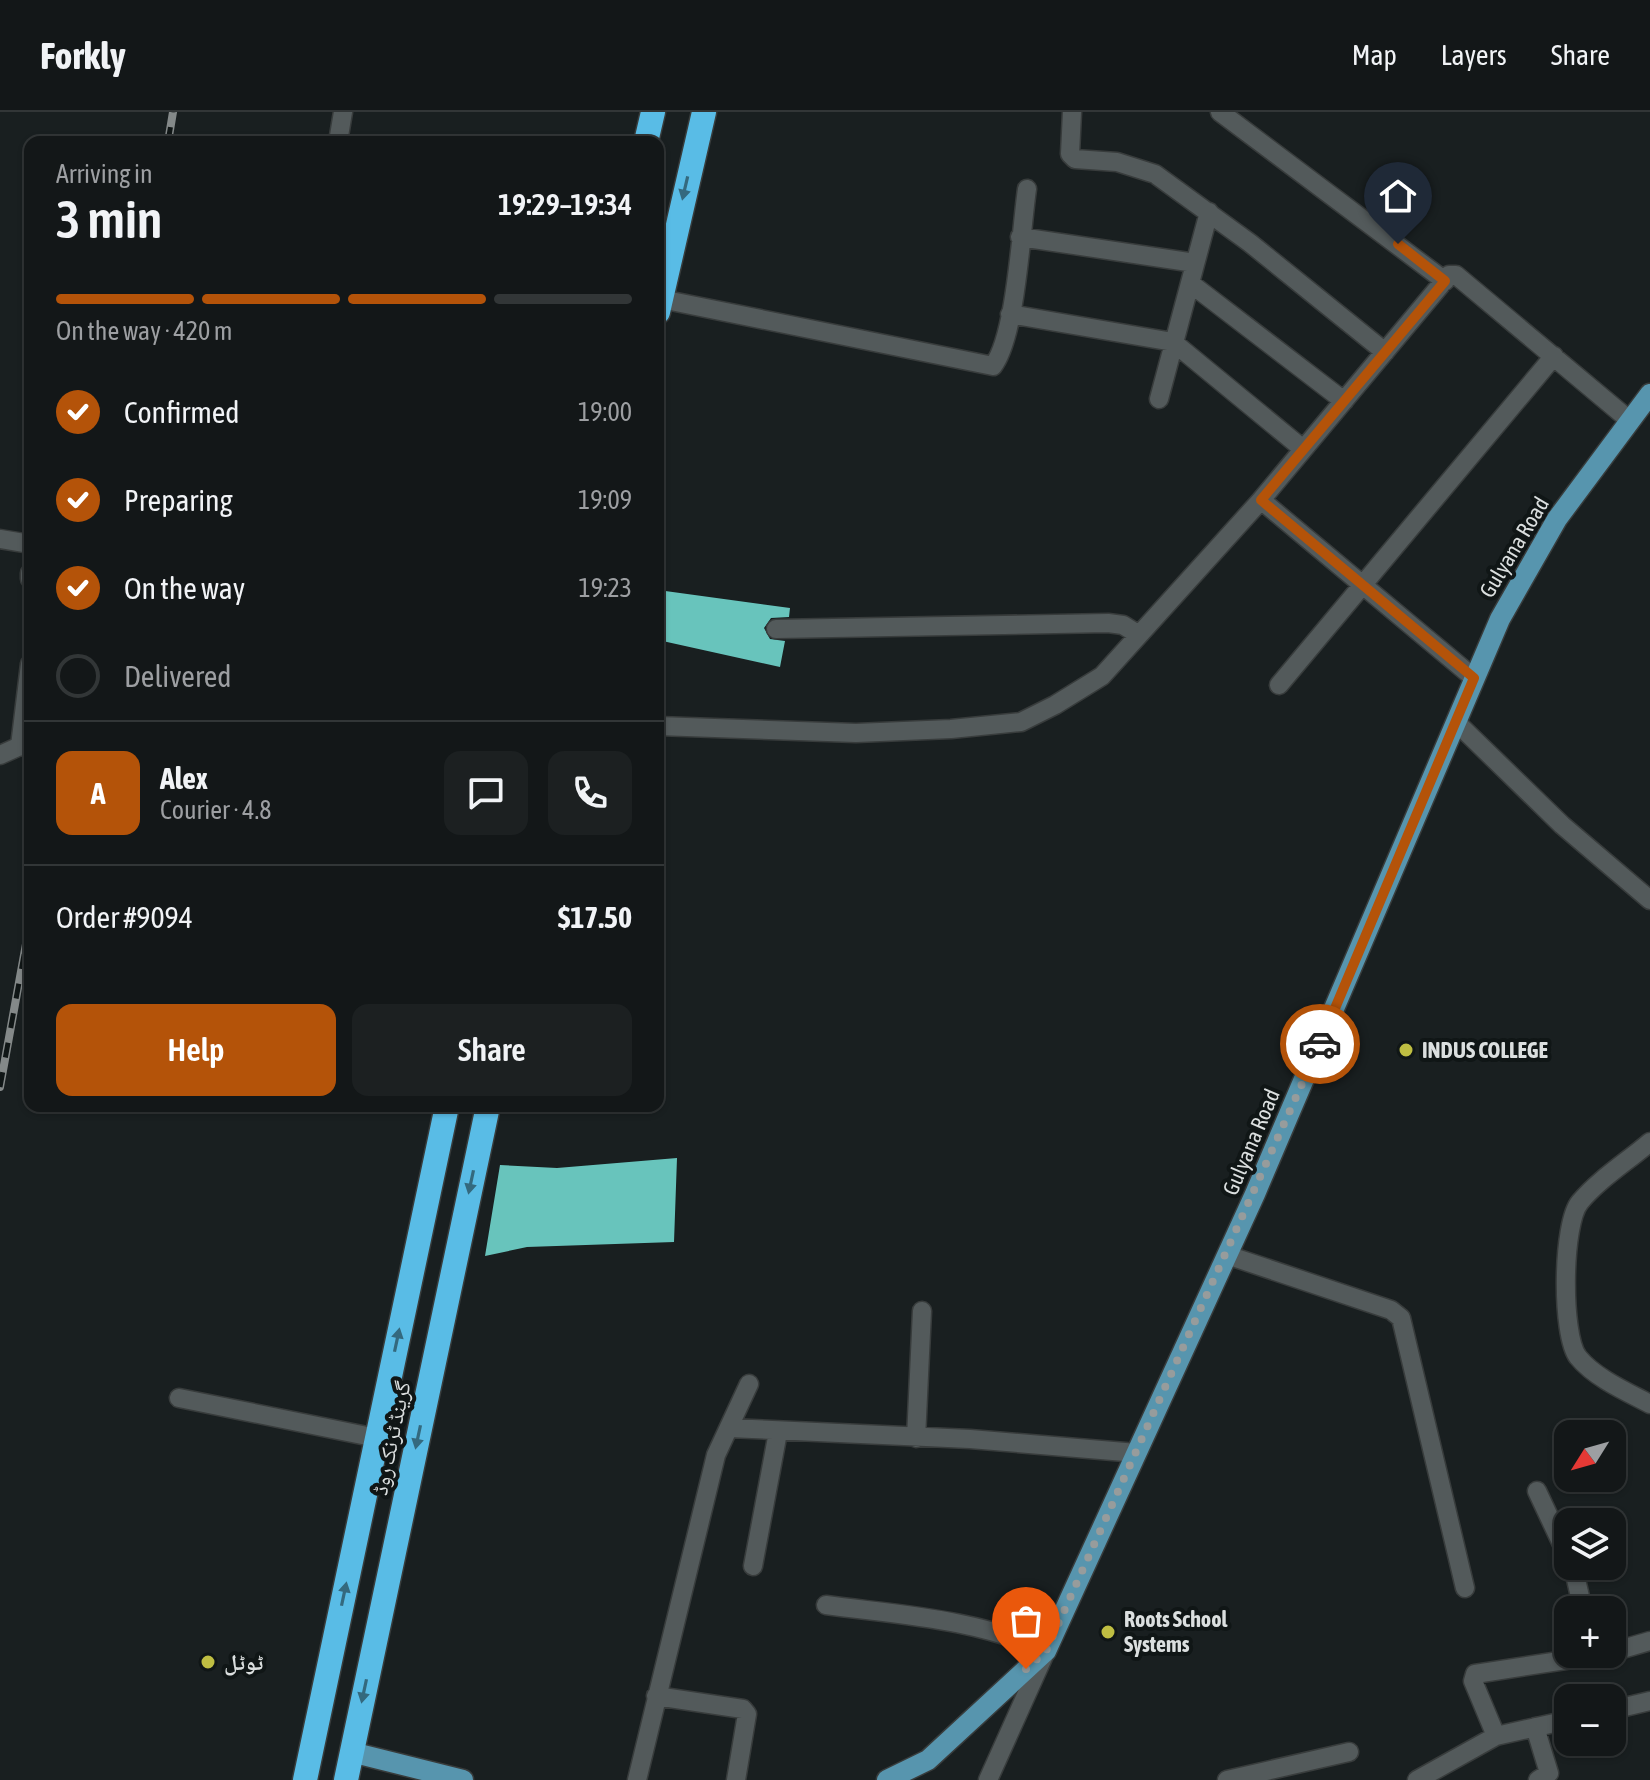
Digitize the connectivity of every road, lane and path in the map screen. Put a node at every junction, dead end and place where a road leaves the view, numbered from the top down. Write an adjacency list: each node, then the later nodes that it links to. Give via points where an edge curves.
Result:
1 (343, 112): 6 (street)
2 (704, 112): 14 (highway, one-way to 14)
3 (1072, 112): 9 (street, via 1070,154 1075,159 1117,162 1155,174)
4 (1220, 112): 12 (street)
5 (648, 113): 7 (highway)
6 (339, 136)
7 (646, 136)
8 (1027, 189): 10 (street)
9 (1209, 212): 11 (street); 18 (street)
10 (1020, 237): 11 (street); 16 (street)
11 (1195, 263): 13 (street)
12 (1445, 281): 18 (street); 19 (street, via 1456,275)
13 (1190, 283): 17 (street); 22 (street)
14 (664, 288)
15 (664, 307): 16 (street, via 993,366)
16 (1010, 314): 17 (street)
17 (1173, 342): 21 (street); 24 (street)
18 (1385, 352): 22 (street)
19 (1554, 356): 23 (street); 28 (street)
20 (1650, 394): 23 (main road, Gulyana Road)
21 (1159, 399)
22 (1344, 401): 24 (street)
23 (1628, 419): 31 (main road, Gulyana Road, via 1526,568)
24 (1303, 449): 25 (street)
25 (1261, 500): 28 (street); 30 (street)
26 (0, 539): 27 (street)
27 (24, 543)
28 (1362, 585): 31 (street); 32 (street)
29 (776, 629): 30 (street, via 1108,623)
30 (1139, 635): 34 (street, via 1102,676 1021,722 856,733)
31 (1474, 678): 33 (main road, Gulyana Road)
32 (1279, 685)
33 (1456, 722): 37 (street, via 1562,825); 41 (main road, Gulyana Road)
34 (664, 726)
35 (24, 747): 36 (street)
36 (0, 755)
37 (1650, 900)
38 (446, 1112): 48 (highway, گرینڈ ٹرنک روڈ, one-way to 38)
39 (487, 1112): 67 (highway, گرینڈ ٹرنک روڈ, one-way to 67)
40 (1650, 1142): 45 (street, via 1578,1203 1570,1235 1567,1299 1567,1329 1578,1357)
41 (1227, 1255): 50 (main road, Gulyana Road); 54 (street, via 1391,1310 1401,1318)
42 (922, 1311): 49 (street)
43 (749, 1384): 46 (street)
44 (179, 1398): 48 (street)
45 (1650, 1404)
46 (729, 1428): 47 (street); 60 (street, via 716,1455)
47 (778, 1432): 49 (street); 53 (street)
48 (377, 1438): 66 (highway, گرینڈ ٹرنک روڈ, one-way to 48)
49 (916, 1438): 50 (street)
50 (1137, 1453): 58 (main road, Gulyana Road)
51 (1537, 1491): 52 (street)
52 (1554, 1527)
53 (753, 1566)
54 (1465, 1588)
55 (826, 1605): 58 (street, via 1012,1635)
56 (1650, 1641): 57 (street)
57 (1626, 1648)
58 (1046, 1651): 74 (main road, Gulyana Road, via 928,1760); 75 (street)
59 (1554, 1663): 65 (street, via 1472,1676)
60 (656, 1696): 72 (street); 73 (street, via 743,1709 747,1714)
61 (1650, 1701): 62 (street)
62 (1626, 1707)
63 (1554, 1723): 64 (street)
64 (1535, 1727): 65 (street); 78 (street, via 1549,1773)
65 (1496, 1736): 77 (street)
66 (313, 1741): 67 (highway); 69 (highway, گرینڈ ٹرنک روڈ)
67 (351, 1752): 70 (highway, گرینڈ ٹرنک روڈ); 71 (main road)
68 (1349, 1752): 76 (street)
69 (305, 1780)
70 (346, 1780)
71 (463, 1780)
72 (637, 1780)
73 (736, 1780)
74 (887, 1780)
75 (988, 1780)
76 (1227, 1780)
77 (1417, 1780)
78 (1538, 1780)

